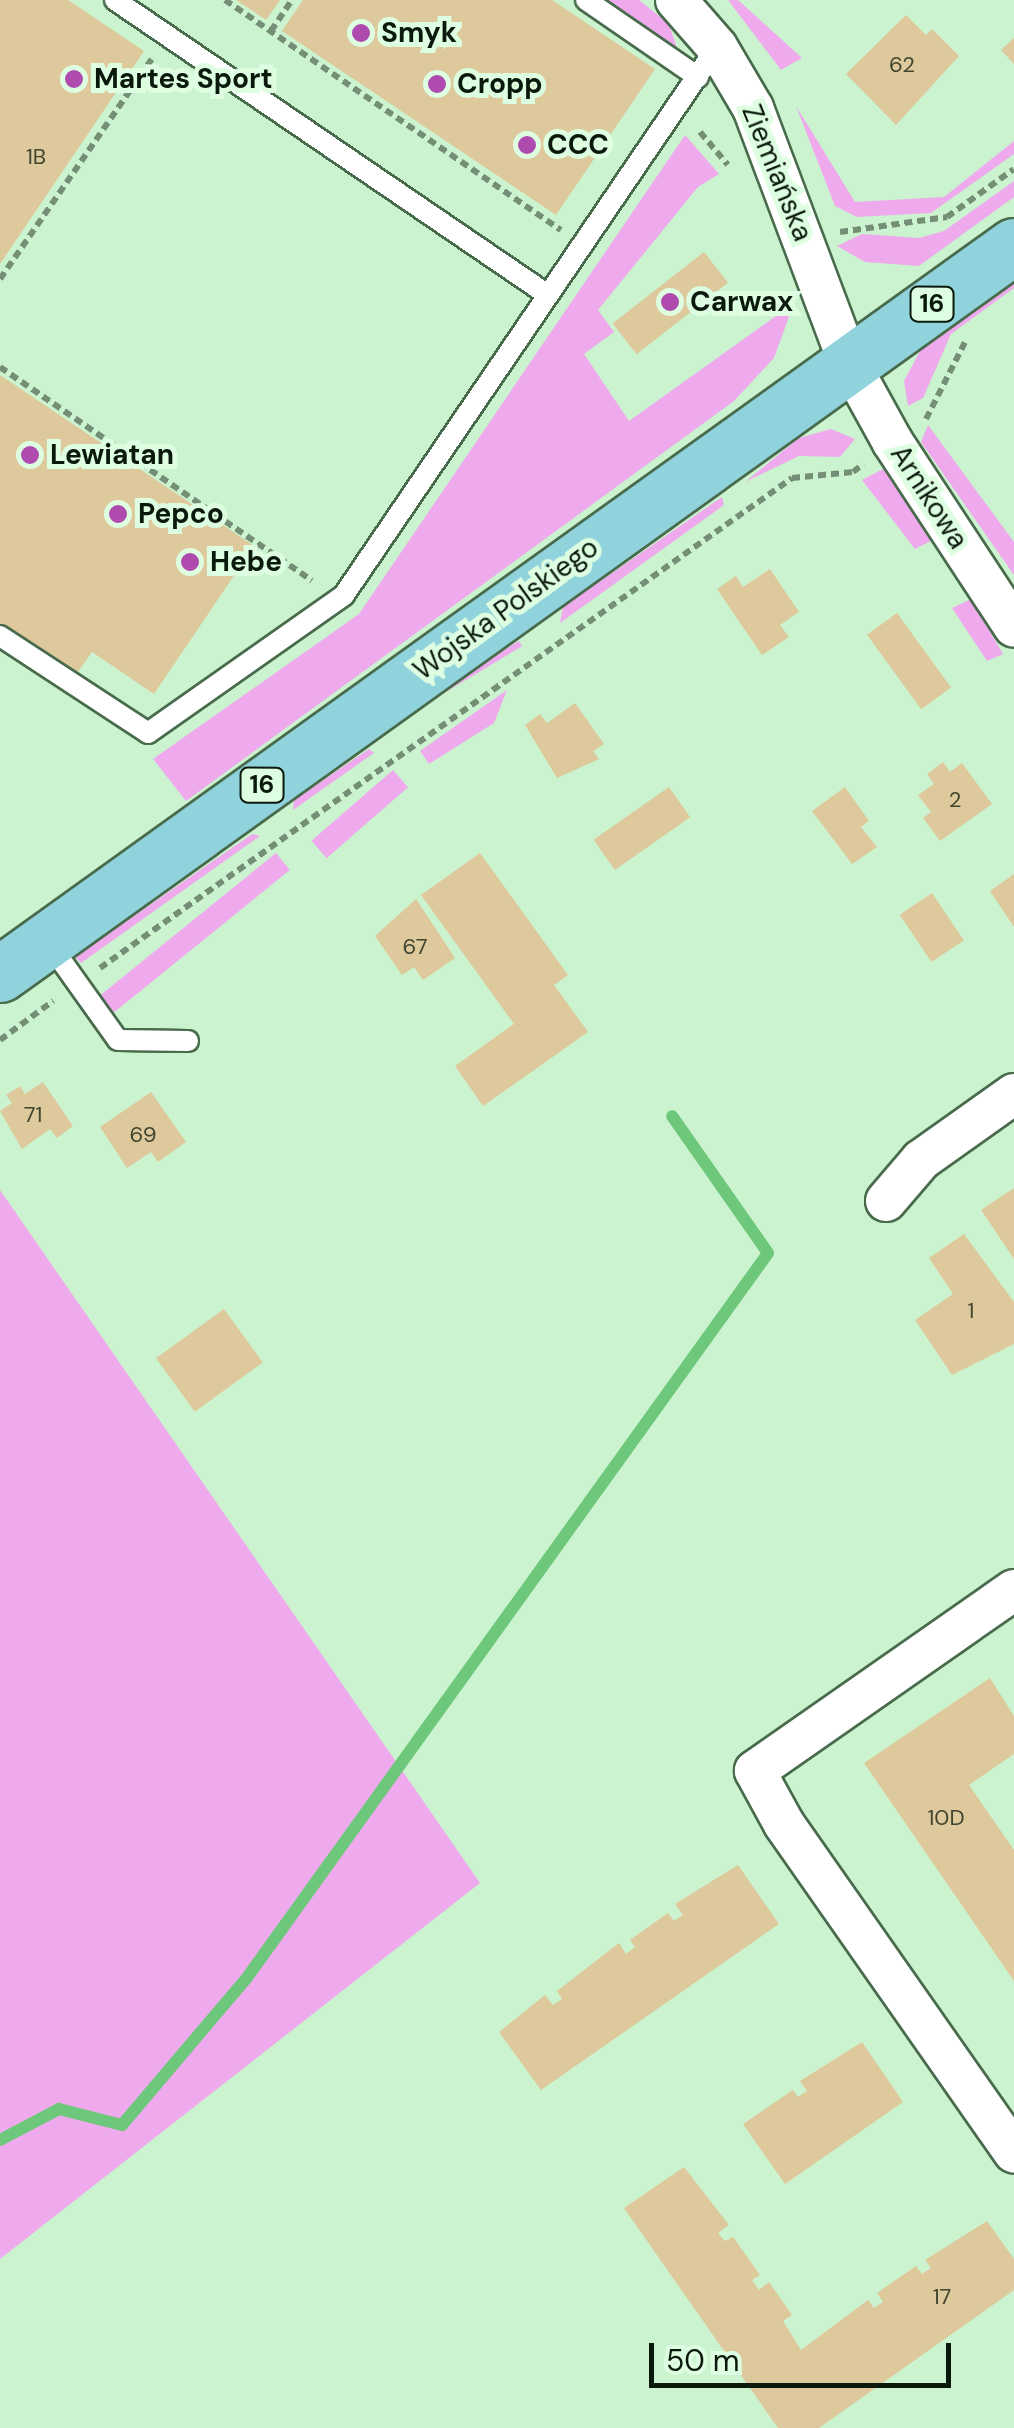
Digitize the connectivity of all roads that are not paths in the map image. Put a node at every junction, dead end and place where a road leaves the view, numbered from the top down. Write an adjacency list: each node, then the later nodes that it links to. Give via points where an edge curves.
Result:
1 (115, 0): 6 (lane)
2 (586, 0): 4 (lane)
3 (676, 0): 4 (street, Ziemiańska)
4 (708, 62): 6 (lane); 7 (street, Ziemiańska, via 753,108)
5 (1014, 246): 7 (main road, Wojska Polskiego / 16)
6 (548, 296): 9 (lane, via 339,600 148,733)
7 (849, 363): 8 (street, Arnikowa); 10 (main road, Wojska Polskiego / 16)
8 (1014, 628)
9 (0, 636)
10 (62, 962): 11 (main road, Wojska Polskiego / 16); 12 (lane, via 118,1040)
11 (0, 974)
12 (188, 1042)
13 (1014, 1094): 14 (street, via 921,1160)
14 (886, 1202)
15 (1014, 1590): 16 (street, via 755,1771 784,1824)
16 (1014, 2152)

